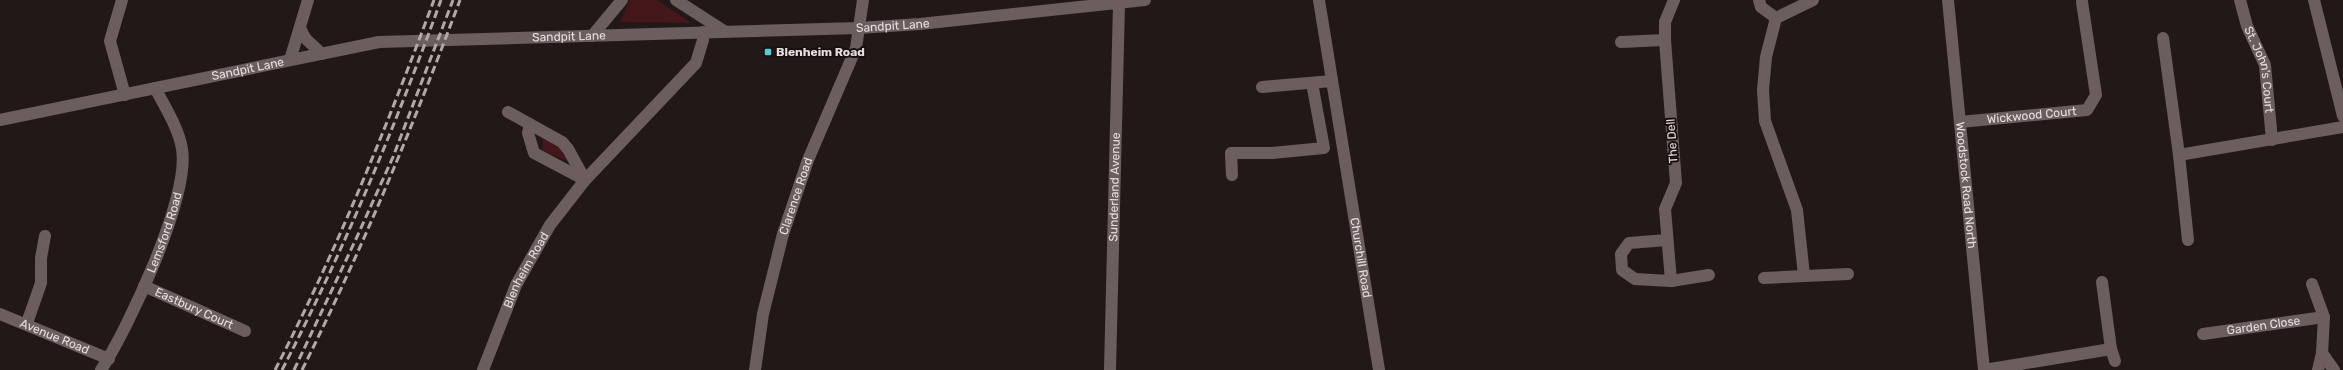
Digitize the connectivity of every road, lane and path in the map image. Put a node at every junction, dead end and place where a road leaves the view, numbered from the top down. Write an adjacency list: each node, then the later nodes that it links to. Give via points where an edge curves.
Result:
1 (122, 0): 31 (street, via 110,41)
2 (308, 0): 17 (street)
3 (622, 0): 21 (street)
4 (676, 0): 19 (street)
5 (862, 0): 18 (street, Clarence Road)
6 (1145, 0): 15 (street, Sandpit Lane)
7 (1319, 0): 27 (street, Churchill Road)
8 (1674, 0): 23 (street, The Dell, via 1665,22)
9 (1759, 0): 16 (street, via 1762,7)
10 (1813, 0): 16 (street)
11 (1948, 0): 35 (street, Woodstock Road North)
12 (2240, 0): 38 (street, St. John's Court, via 2247,26 2265,65)
13 (2314, 0): 33 (street)
14 (2082, 2): 35 (street, Wickwood Court, via 2096,96 2087,110)
15 (1119, 4): 18 (street, Sandpit Lane); 67 (street, Sunderland Avenue)
16 (1776, 18): 49 (street, via 1766,57 1763,90 1765,122 1797,210)
17 (300, 28): 25 (street, via 305,38); 26 (street)
18 (858, 28): 19 (street, Sandpit Lane); 66 (street, Clarence Road, via 856,48 808,160 783,234 763,314)
19 (724, 31): 20 (street, Sandpit Lane)
20 (702, 32): 21 (street, Sandpit Lane); 43 (street, Blenheim Road, via 703,40 696,63)
21 (592, 36): 25 (street, Sandpit Lane, via 397,41)
22 (2163, 38): 41 (street)
23 (1665, 40): 24 (street); 45 (street, The Dell, via 1676,183 1665,210)
24 (1621, 42)
25 (322, 54): 26 (street, Sandpit Lane)
26 (290, 60): 30 (street, Sandpit Lane)
27 (1332, 81): 28 (street); 39 (street, Churchill Road)
28 (1312, 83): 29 (street); 40 (street)
29 (1262, 87)
30 (155, 88): 31 (street, Sandpit Lane); 54 (street, Lemsford Road, via 182,149 182,166 176,202)
31 (125, 95): 34 (street, Sandpit Lane)
32 (508, 112): 36 (street)
33 (2343, 116)
34 (0, 120)
35 (1960, 122): 69 (street, Woodstock Road North)
36 (530, 124): 43 (street, via 562,142); 43 (street, via 528,133 534,153)
37 (2343, 127): 38 (street)
38 (2272, 140): 41 (street)
39 (1342, 145): 40 (street); 68 (street, Churchill Road)
40 (1324, 148): 42 (street, via 1272,153 1231,153)
41 (2179, 155): 46 (street)
42 (1232, 175)
43 (585, 180): 65 (street, Blenheim Road, via 550,225 530,258 516,285)
44 (45, 236): 57 (street, via 41,258 41,283)
45 (1667, 240): 51 (street, The Dell); 51 (street, via 1629,243 1621,254 1622,270 1635,279)
46 (2188, 240)
47 (1848, 274): 49 (street)
48 (1709, 275): 51 (street)
49 (1804, 275): 50 (street)
50 (1764, 278)
51 (1672, 281)
52 (2102, 282): 60 (street)
53 (2312, 284): 56 (street)
54 (144, 286): 58 (street, Eastbury Court); 62 (street, Lemsford Road)
55 (0, 314): 57 (street, Avenue Road)
56 (2324, 316): 59 (street, Garden Close); 61 (street)
57 (27, 323): 62 (street, Avenue Road)
58 (245, 331)
59 (2203, 334)
60 (2111, 349): 63 (street); 69 (street)
61 (2322, 353): 70 (street); 71 (street)
62 (109, 358): 64 (street, Lemsford Road)
63 (2115, 361)
64 (101, 370)
65 (483, 370)
66 (755, 370)
67 (1110, 370)
68 (1379, 370)
69 (1984, 370)
70 (2318, 370)
71 (2334, 370)

